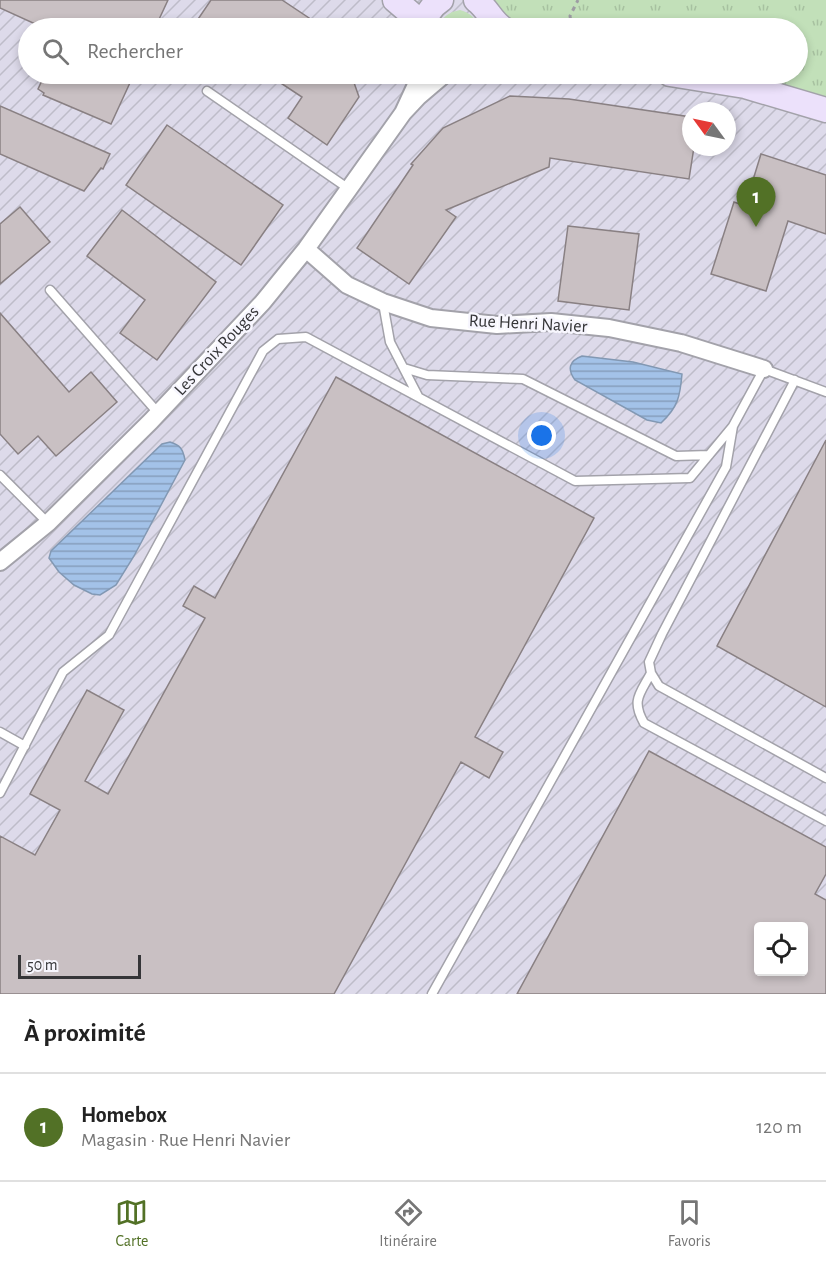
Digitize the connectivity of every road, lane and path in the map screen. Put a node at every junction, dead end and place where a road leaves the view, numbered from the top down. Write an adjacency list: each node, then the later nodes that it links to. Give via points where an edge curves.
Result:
1 (395, 0): 4 (street)
2 (441, 0): 5 (street)
3 (578, 0): 6 (path)
4 (416, 18)
5 (426, 18)
6 (570, 18)
7 (416, 84): 12 (street, Les Croix Rouges)
8 (433, 84): 12 (street, Les Croix Rouges)
9 (732, 84): 11 (street)
10 (207, 91): 13 (lane)
11 (826, 110)
12 (403, 113): 13 (street, Les Croix Rouges)
13 (350, 189): 14 (street, Les Croix Rouges)
14 (306, 249): 16 (street, Rue Henri Navier, via 347,285); 22 (street, Les Croix Rouges, via 263,302)
15 (50, 290): 22 (lane)
16 (383, 302): 17 (lane, via 390,342); 18 (street, Rue Henri Navier, via 431,318 497,325 551,322 609,328 681,343)
17 (404, 368): 21 (lane); 24 (lane, via 427,375 523,379 676,456)
18 (764, 369): 19 (lane); 23 (lane)
19 (795, 380): 20 (lane); 28 (lane, via 662,634 649,662)
20 (826, 392)
21 (419, 398): 24 (lane, via 575,481 690,478); 30 (lane, via 306,337 278,339 263,351 110,635 63,672)
22 (159, 414): 26 (street, Les Croix Rouges)
23 (733, 426): 24 (lane); 34 (lane, via 726,467)
24 (709, 455)
25 (0, 475): 26 (lane)
26 (48, 523): 27 (street, Les Croix Rouges)
27 (0, 562)
28 (651, 673): 31 (lane, via 660,686); 33 (lane, via 636,703 644,723)
29 (0, 732): 30 (lane)
30 (25, 746): 32 (lane)
31 (826, 778)
32 (0, 794)
33 (826, 821)
34 (432, 994)

